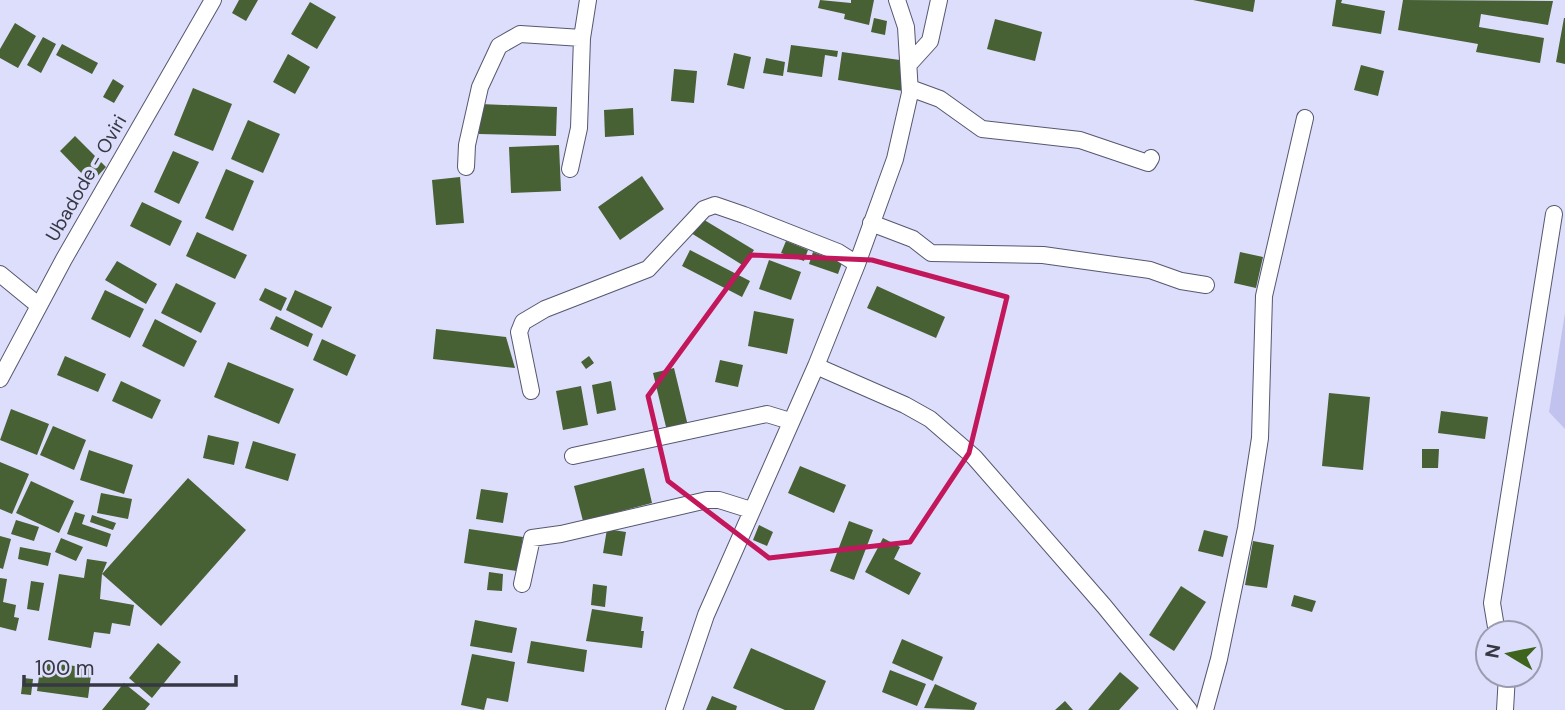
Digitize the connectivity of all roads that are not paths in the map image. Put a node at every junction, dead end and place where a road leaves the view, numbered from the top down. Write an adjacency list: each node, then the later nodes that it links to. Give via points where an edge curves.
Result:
1 (213, 0): 17 (street, Ubadode - Oviri)
2 (588, 0): 5 (street)
3 (897, 0): 6 (street, via 906,26)
4 (939, 0): 6 (street, via 930,41)
5 (582, 38): 10 (street, via 520,34 499,46 480,87); 11 (street, via 579,128)
6 (910, 63): 7 (street)
7 (910, 88): 9 (street, via 940,99 982,129 1080,139 1148,163); 13 (street, via 895,159)
8 (1305, 118): 29 (street, via 1264,296 1260,438 1243,541)
9 (1151, 158)
10 (466, 167)
11 (570, 169)
12 (1554, 214): 25 (street, via 1492,603)
13 (871, 223): 14 (street); 16 (street, via 913,239 931,253 1043,256 1150,270)
14 (857, 264): 18 (street); 20 (street, via 744,215 715,205 704,209 648,269 523,322 519,332)
15 (0, 274): 17 (street)
16 (1206, 285)
17 (38, 305): 19 (street, Ubadode - Oviri)
18 (816, 366): 21 (street); 28 (street, via 930,419 974,457)
19 (0, 379)
20 (531, 391)
21 (790, 421): 22 (street, via 767,414); 23 (street)
22 (573, 456)
23 (751, 510): 24 (street, via 707,499 532,538); 27 (street, via 706,615)
24 (522, 584)
25 (1495, 619)
26 (1506, 689): 30 (street)
27 (674, 710)
28 (1189, 710)
29 (1205, 710)
30 (1505, 710)

